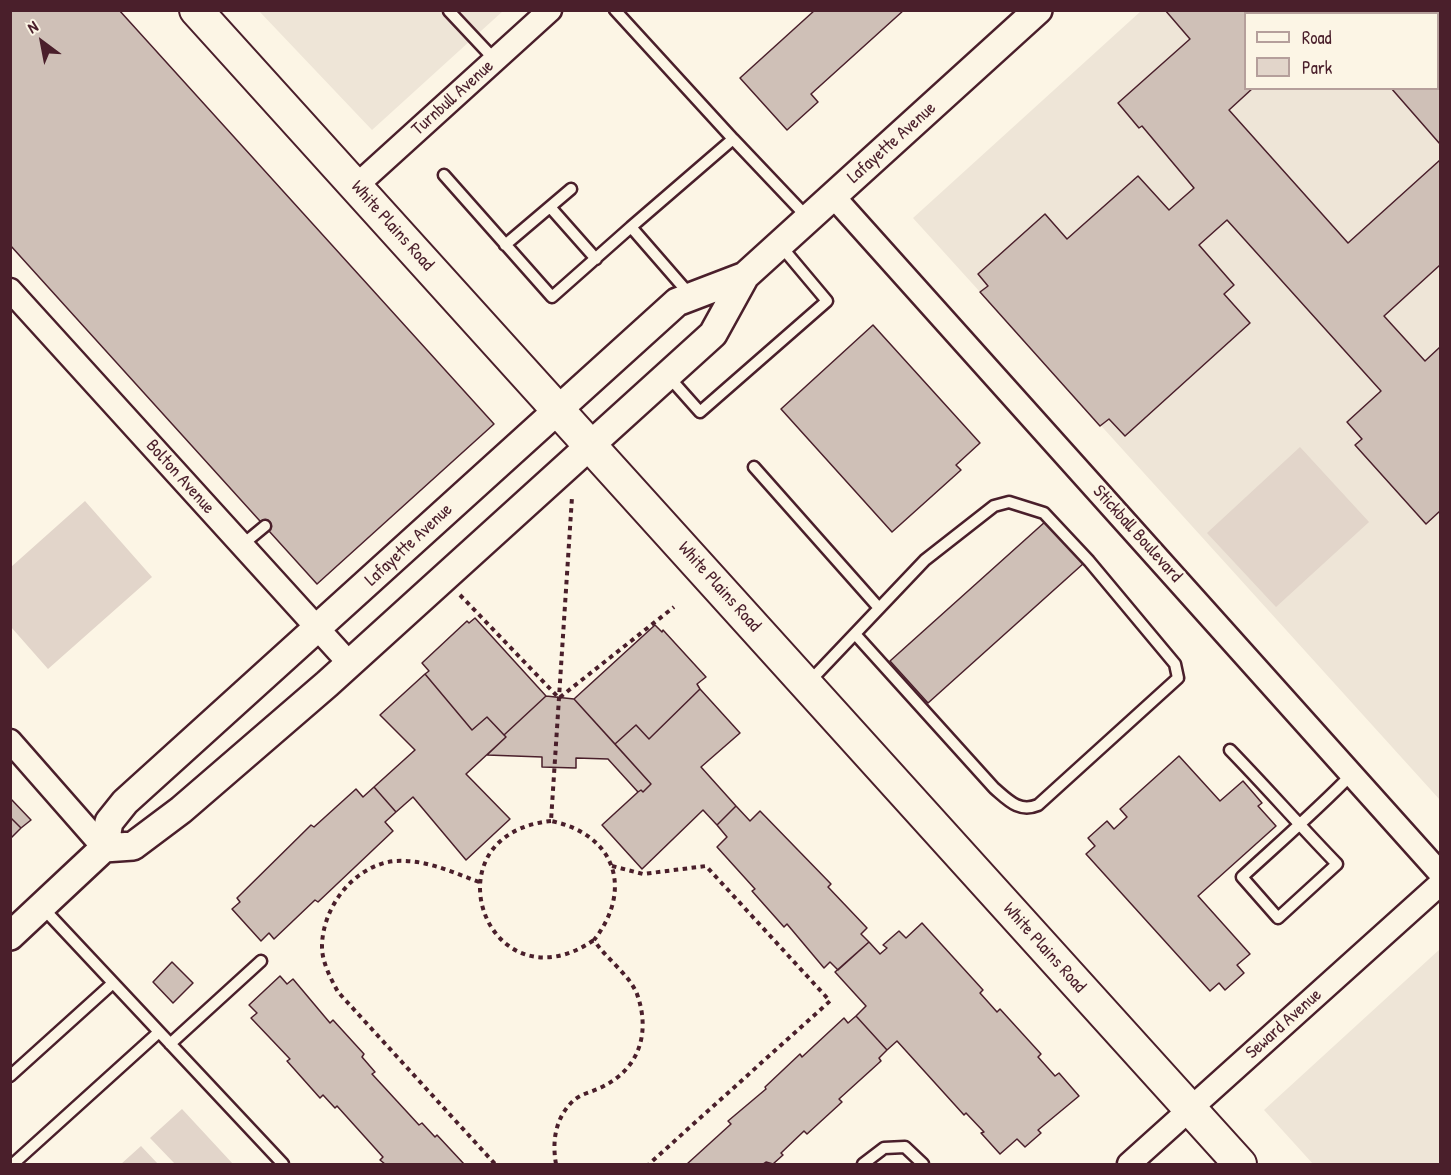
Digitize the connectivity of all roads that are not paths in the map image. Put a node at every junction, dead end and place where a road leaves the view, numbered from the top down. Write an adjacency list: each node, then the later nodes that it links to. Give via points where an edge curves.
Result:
1 (196, 10): 9 (main road, White Plains Road)
2 (550, 10): 6 (street, Turnbull Avenue)
3 (615, 10): 7 (lane)
4 (1038, 10): 11 (street, Lafayette Avenue)
5 (448, 11): 6 (lane)
6 (495, 60): 9 (street, Turnbull Avenue)
7 (733, 139): 13 (lane); 14 (lane)
8 (444, 175): 16 (lane)
9 (356, 186): 22 (main road, White Plains Road)
10 (571, 189): 12 (lane)
11 (833, 196): 13 (street, Lafayette Avenue); 34 (street, Stickball Boulevard)
12 (550, 207): 16 (lane); 17 (lane)
13 (809, 218): 15 (street, Lafayette Avenue)
14 (631, 227): 17 (lane); 20 (lane)
15 (780, 244): 18 (street, Lafayette Avenue); 21 (lane, via 827,301 700,412)
16 (505, 245): 17 (lane, via 552,297)
17 (596, 259)
18 (745, 276): 20 (street, Lafayette Avenue); 21 (street, Lafayette Avenue, via 712,334)
19 (10, 290): 26 (street, Bolton Avenue)
20 (691, 296): 22 (street, Lafayette Avenue, via 677,302)
21 (667, 376): 23 (street, Lafayette Avenue)
22 (557, 409): 23 (main road, White Plains Road); 28 (street, Lafayette Avenue)
23 (591, 446): 30 (street, Lafayette Avenue); 31 (main road, White Plains Road)
24 (754, 467): 27 (lane)
25 (265, 526): 26 (lane)
26 (242, 545): 28 (street, Bolton Avenue)
27 (879, 608): 29 (lane); 29 (lane, via 924,560 994,506 1009,502 1044,513 1175,664 1178,678 1038,806 1029,809 1014,805 994,788)
28 (319, 628): 30 (street, Bolton Avenue); 36 (street, Lafayette Avenue, via 125,802 109,822)
29 (855, 634): 31 (lane)
30 (350, 664): 36 (street, Lafayette Avenue, via 181,810 133,846)
31 (807, 685): 46 (main road, White Plains Road)
32 (10, 741): 36 (street)
33 (1230, 750): 35 (lane)
34 (1353, 774): 35 (lane); 37 (street, Stickball Boulevard)
35 (1299, 824): 35 (lane, via 1242,877 1278,918 1337,864)
36 (104, 848): 39 (street)
37 (1440, 873)
38 (1440, 884): 46 (street, Seward Avenue)
39 (42, 907): 40 (street); 42 (lane)
40 (10, 936)
41 (261, 961): 44 (lane)
42 (113, 983): 43 (lane); 45 (lane)
43 (159, 1032): 44 (lane); 47 (lane)
44 (170, 1044): 48 (lane)
45 (10, 1076)
46 (1190, 1109): 51 (street, Seward Avenue); 52 (main road, White Plains Road)
47 (13, 1164)
48 (283, 1164)
49 (863, 1164): 50 (lane, via 884,1148 905,1147)
50 (923, 1164)
51 (1129, 1164)
52 (1239, 1164)

